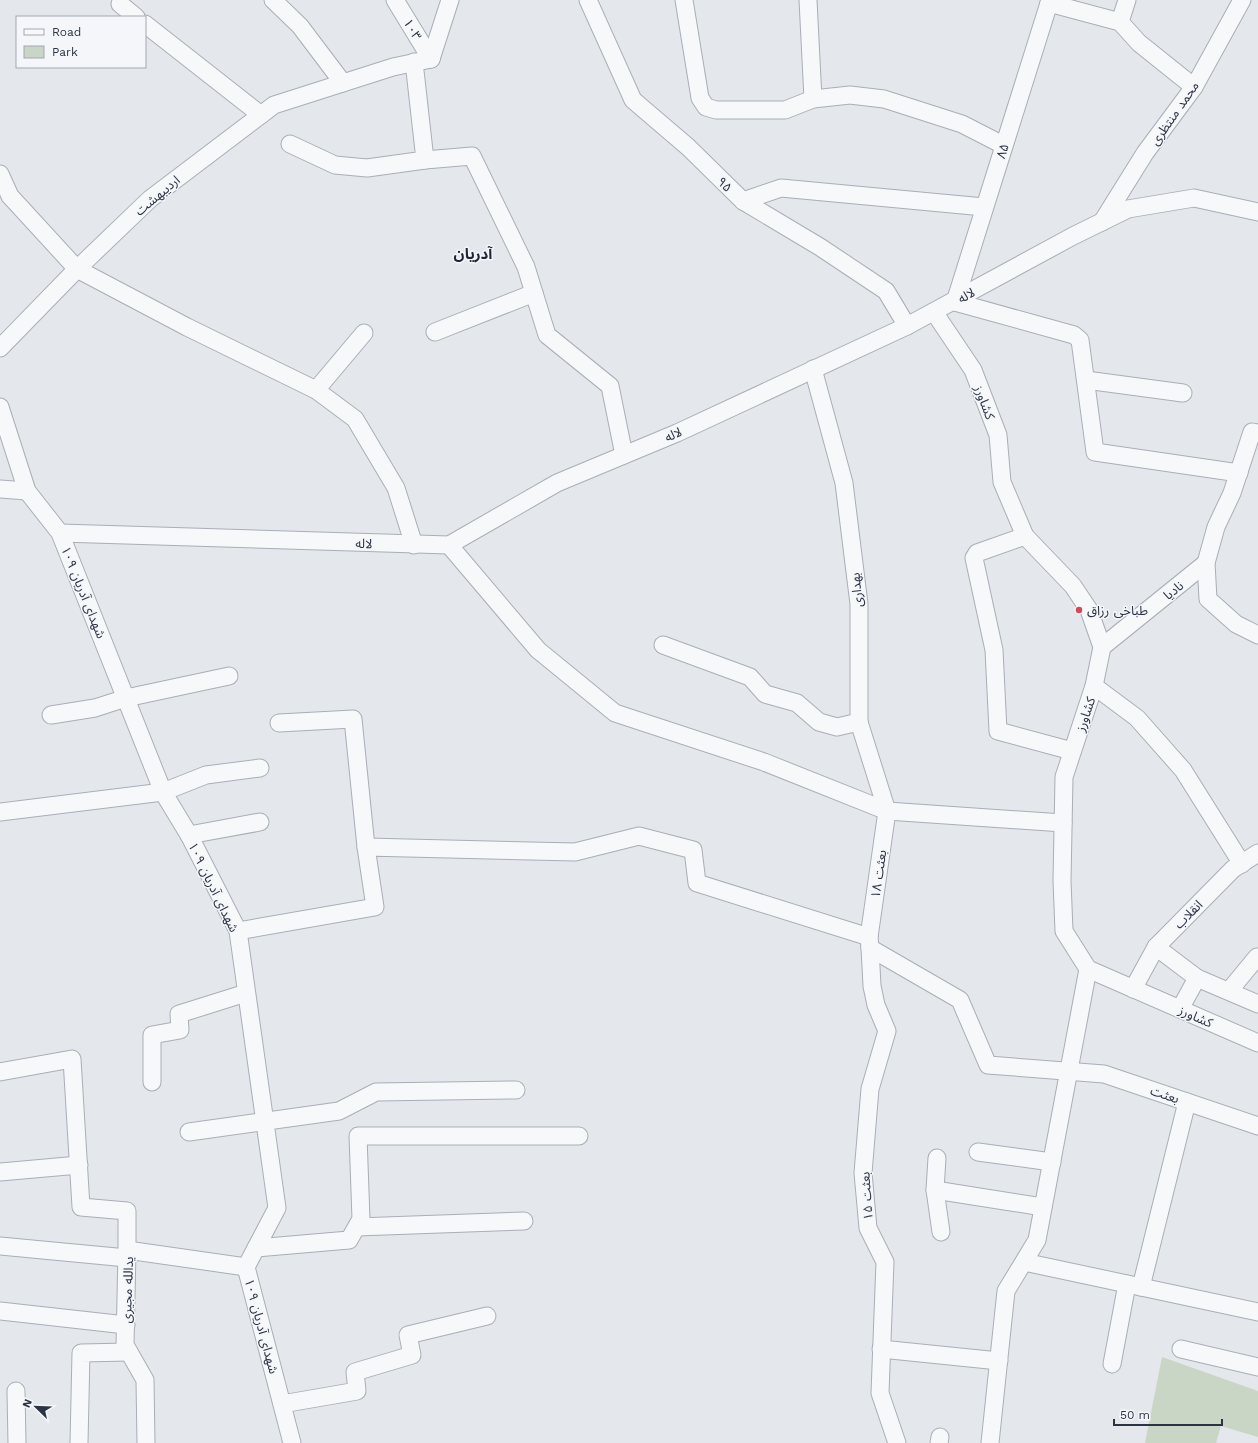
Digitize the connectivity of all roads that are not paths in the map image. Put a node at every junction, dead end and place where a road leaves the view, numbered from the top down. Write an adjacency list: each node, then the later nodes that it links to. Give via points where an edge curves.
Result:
1 (273, 0): 16 (street, via 300,26)
2 (394, 0): 14 (street, ۱۰۳)
3 (450, 0): 14 (street)
4 (588, 0): 24 (street, ۹۵, via 633,100 688,146)
5 (684, 0): 18 (street, via 700,98 706,107 716,110 785,110)
6 (808, 0): 18 (street)
7 (1127, 0): 12 (street)
8 (1242, 0): 17 (street, محمد منتظری)
9 (1049, 1): 12 (street); 21 (street, ۸۵)
10 (120, 4): 11 (street)
11 (135, 16)
12 (1120, 22): 17 (street, via 1139,43)
13 (146, 25): 19 (street)
14 (430, 59): 15 (street, اردیبهشت)
15 (414, 62): 16 (street, اردیبهشت); 22 (street)
16 (343, 83): 19 (street, اردیبهشت, via 274,106)
17 (1194, 87): 27 (street, محمد منتظری, via 1145,153)
18 (813, 99): 21 (street, via 850,95 884,99 962,124)
19 (261, 115): 28 (street, اردیبهشت, via 150,199)
20 (290, 144): 22 (street, via 335,165 367,168)
21 (1003, 145): 25 (street, ۸۵)
22 (425, 160): 29 (street, via 472,156 526,267)
23 (0, 174): 28 (street, via 10,196)
24 (743, 201): 25 (street, via 781,188); 32 (street, ۹۵, via 820,247 886,291)
25 (984, 208): 30 (street, ۸۵)
26 (1258, 212): 27 (street, لاله, via 1194,198 1128,209)
27 (1101, 222): 30 (street, لاله)
28 (77, 269): 35 (street, اردیبهشت); 38 (street, via 187,327)
29 (534, 293): 33 (street); 42 (street, via 547,335 610,386)
30 (955, 302): 31 (street, لاله); 37 (street, via 1074,335 1080,340)
31 (934, 312): 32 (street, لاله); 47 (street, کشاورز, via 973,370 998,435 1002,482)
32 (907, 326): 36 (street, لاله)
33 (435, 332)
34 (364, 333): 38 (street)
35 (0, 348)
36 (813, 369): 42 (street, لاله); 58 (street, بهداری, via 844,483 859,604)
37 (1086, 380): 39 (street); 43 (street, via 1095,452)
38 (316, 390): 48 (street, via 355,419 396,488)
39 (1183, 393)
40 (0, 407): 45 (street, شهدای آدریان ۱۰۹)
41 (1258, 433): 43 (street, via 1252,432)
42 (624, 455): 49 (street, لاله, via 557,483)
43 (1239, 473): 50 (street, via 1216,527)
44 (0, 489): 45 (street)
45 (27, 491): 46 (street, شهدای آدریان ۱۰۹)
46 (60, 533): 48 (street, لاله); 56 (street, شهدای آدریان ۱۰۹)
47 (1025, 536): 53 (street, کشاورز, via 1073,586 1088,610); 60 (street, via 977,553 974,558 994,650 998,731)
48 (414, 545): 49 (street, لاله)
49 (449, 545): 63 (street, via 538,650 615,713 764,762)
50 (1206, 563): 51 (street, via 1208,599 1236,624); 53 (street, نادیا)
51 (1258, 635)
52 (663, 645): 58 (street, via 750,677 765,694 797,702 819,722 836,727)
53 (1102, 647): 55 (street, کشاورز)
54 (229, 676): 56 (street)
55 (1094, 686): 60 (street, کشاورز); 69 (street, via 1137,718 1183,770)
56 (126, 698): 57 (street, via 95,708); 62 (street, شهدای آدریان ۱۰۹)
57 (51, 715)
58 (859, 722): 63 (street, بهداری)
59 (279, 723): 68 (street, via 353,719)
60 (1072, 751): 66 (street, کشاورز, via 1064,777)
61 (260, 768): 62 (street, via 206,775)
62 (163, 792): 64 (street); 67 (street, شهدای آدریان ۱۰۹)
63 (887, 811): 66 (street); 71 (street, بعثت ۱۸)
64 (0, 812)
65 (260, 822): 67 (street)
66 (1063, 823): 74 (street, کشاورز, via 1064,931)
67 (189, 835): 70 (street, شهدای آدریان ۱۰۹)
68 (366, 847): 70 (street, via 375,907); 71 (street, via 575,852 639,836 694,850 697,883)
69 (1252, 861): 72 (street, انقلاب, via 1233,870)
70 (238, 931): 78 (street, شهدای آدریان ۱۰۹)
71 (870, 943): 82 (street, بعثت, via 960,1000 988,1065); 111 (street, بعثت ۱۵, via 872,986 876,1006 887,1032 870,1089 863,1174 868,1228 885,1262)
72 (1156, 946): 75 (street); 76 (street, انقلاب)
73 (1257, 958): 77 (street)
74 (1088, 969): 76 (street, کشاورز); 82 (street)
75 (1197, 978): 77 (street); 80 (street)
76 (1133, 989): 80 (street, کشاورز)
77 (1229, 991): 79 (street)
78 (246, 993): 84 (street, via 179,1014 180,1030 152,1035); 87 (street, شهدای آدریان ۱۰۹)
79 (1258, 1004)
80 (1180, 1009): 81 (street, کشاورز)
81 (1258, 1043)
82 (1070, 1070): 86 (street, بعثت, via 1104,1074); 93 (street)
83 (0, 1072): 94 (street, via 72,1059)
84 (152, 1082)
85 (516, 1090): 87 (street, via 376,1092 339,1111)
86 (1187, 1102): 88 (street, بعثت); 106 (street)
87 (265, 1123): 89 (street); 102 (street, شهدای آدریان ۱۰۹, via 277,1208)
88 (1258, 1126)
89 (190, 1132)
90 (579, 1136): 99 (street, via 358,1136 361,1219)
91 (978, 1152): 93 (street)
92 (937, 1158): 96 (street)
93 (1052, 1162): 97 (street)
94 (79, 1165): 95 (street); 103 (street, via 81,1207 127,1211)
95 (0, 1172)
96 (935, 1190): 97 (street); 100 (street)
97 (1043, 1207): 104 (street, via 1037,1240)
98 (524, 1221): 99 (street)
99 (357, 1227): 102 (street, via 349,1240)
100 (941, 1232)
101 (0, 1246): 103 (street)
102 (256, 1248): 105 (street, شهدای آدریان ۱۰۹)
103 (127, 1254): 105 (street, یدالله مجیری); 110 (street, یدالله مجیری)
104 (1024, 1262): 106 (street); 114 (street, via 1006,1291)
105 (246, 1267): 118 (street, شهدای آدریان ۱۰۹)
106 (1134, 1286): 108 (street); 115 (street)
107 (0, 1311): 110 (street)
108 (1258, 1312)
109 (487, 1316): 118 (street, via 408,1335 412,1355 355,1372 357,1391)
110 (126, 1325): 113 (street, یدالله مجیری, via 125,1345)
111 (881, 1349): 114 (street); 123 (street, بعثت ۱۵, via 880,1393)
112 (1181, 1349): 116 (street)
113 (129, 1352): 120 (street, via 81,1353); 121 (street, یدالله مجیری, via 145,1380)
114 (999, 1361): 124 (street)
115 (1112, 1364)
116 (1258, 1367)
117 (16, 1391): 119 (street)
118 (282, 1404): 122 (street, شهدای آدریان ۱۰۹)
119 (16, 1443)
120 (79, 1443)
121 (146, 1443)
122 (292, 1443)
123 (897, 1443)
124 (990, 1443)

